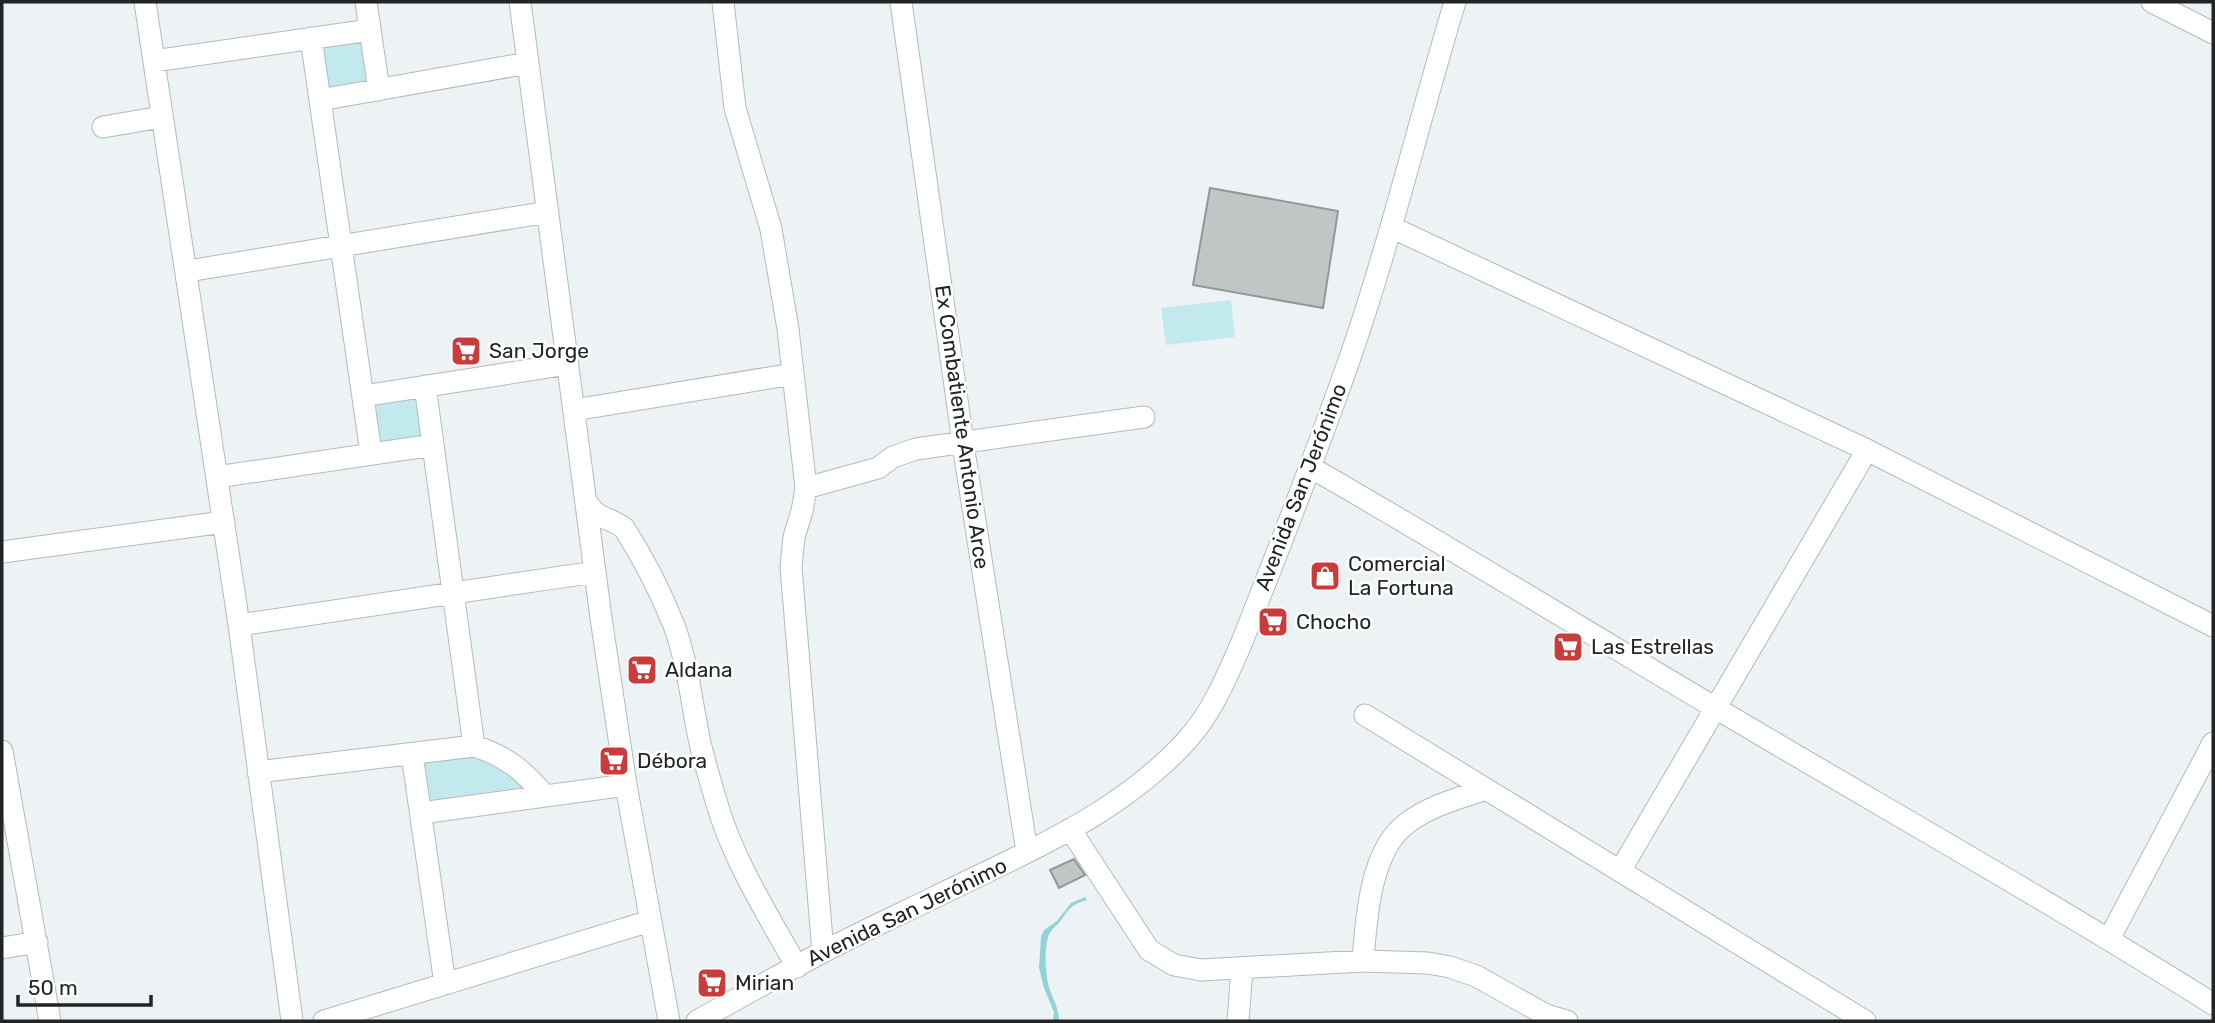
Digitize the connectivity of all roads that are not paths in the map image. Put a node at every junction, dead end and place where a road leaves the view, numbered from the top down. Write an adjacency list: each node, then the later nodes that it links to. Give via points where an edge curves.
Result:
1 (145, 2): 11 (street)
2 (366, 2): 8 (street)
3 (520, 2): 12 (street)
4 (723, 2): 22 (street, via 735,108 771,229)
5 (901, 2): 27 (street, Ex Combatiente Antonio Arce)
6 (1455, 2): 18 (street, Avenida San Jerónimo)
7 (2152, 2): 9 (street)
8 (370, 30): 10 (street); 13 (street)
9 (2213, 33)
10 (311, 38): 11 (street); 14 (street)
11 (154, 61): 15 (street)
12 (528, 63): 13 (street); 17 (street)
13 (379, 90): 14 (street)
14 (320, 100): 19 (street)
15 (161, 117): 16 (street); 20 (street)
16 (103, 127)
17 (548, 212): 19 (street); 21 (street)
18 (1391, 227): 29 (street); 31 (street, Avenida San Jerónimo, via 1354,348)
19 (341, 246): 20 (street); 24 (street)
20 (188, 271): 32 (street)
21 (568, 364): 23 (street); 25 (street)
22 (793, 374): 25 (street); 33 (street)
23 (425, 386): 24 (street); 28 (street)
24 (363, 396): 30 (street)
25 (574, 410): 34 (street)
26 (1144, 417): 27 (street)
27 (963, 442): 33 (street, via 916,449 878,468); 53 (street, Ex Combatiente Antonio Arce)
28 (433, 445): 30 (street); 38 (street)
29 (1867, 450): 40 (street); 41 (street)
30 (372, 453): 32 (street)
31 (1310, 467): 41 (street); 52 (street, Avenida San Jerónimo, via 1242,642 1206,716 1156,770)
32 (216, 477): 35 (street)
33 (806, 488): 59 (street, via 792,567)
34 (586, 501): 37 (street); 61 (street, via 592,512 624,528 675,629 718,807 755,891)
35 (224, 522): 36 (street); 39 (street)
36 (2, 552)
37 (595, 572): 38 (street); 48 (street)
38 (453, 593): 39 (street); 44 (street)
39 (239, 625): 47 (street)
40 (2213, 626)
41 (1717, 709): 54 (street); 56 (street)
42 (1365, 715): 49 (street)
43 (2213, 743): 56 (street)
44 (474, 746): 46 (street); 50 (street, via 516,766)
45 (2, 754): 57 (street)
46 (412, 754): 47 (street); 51 (street)
47 (258, 772): 66 (street)
48 (626, 785): 50 (street); 55 (street)
49 (1486, 789): 54 (street); 60 (street, via 1432,808 1393,836 1371,890)
50 (545, 796): 51 (street)
51 (421, 813): 63 (street)
52 (1070, 829): 53 (street, Avenida San Jerónimo); 62 (street, via 1149,950 1174,965 1201,970)
53 (1027, 852): 59 (street, Avenida San Jerónimo)
54 (1620, 871): 72 (street)
55 (650, 921): 63 (street); 68 (street)
56 (2109, 939): 64 (street)
57 (37, 942): 58 (street); 65 (street)
58 (2, 948)
59 (823, 952): 61 (street, Avenida San Jerónimo)
60 (1363, 961): 62 (street); 71 (street, via 1450,967)
61 (797, 967): 69 (street, Avenida San Jerónimo)
62 (1242, 968): 70 (street)
63 (445, 984): 67 (street)
64 (2213, 1004)
65 (50, 1021)
66 (292, 1021)
67 (324, 1021)
68 (669, 1021)
69 (697, 1021)
70 (1238, 1021)
71 (1567, 1021)
72 (1865, 1021)

